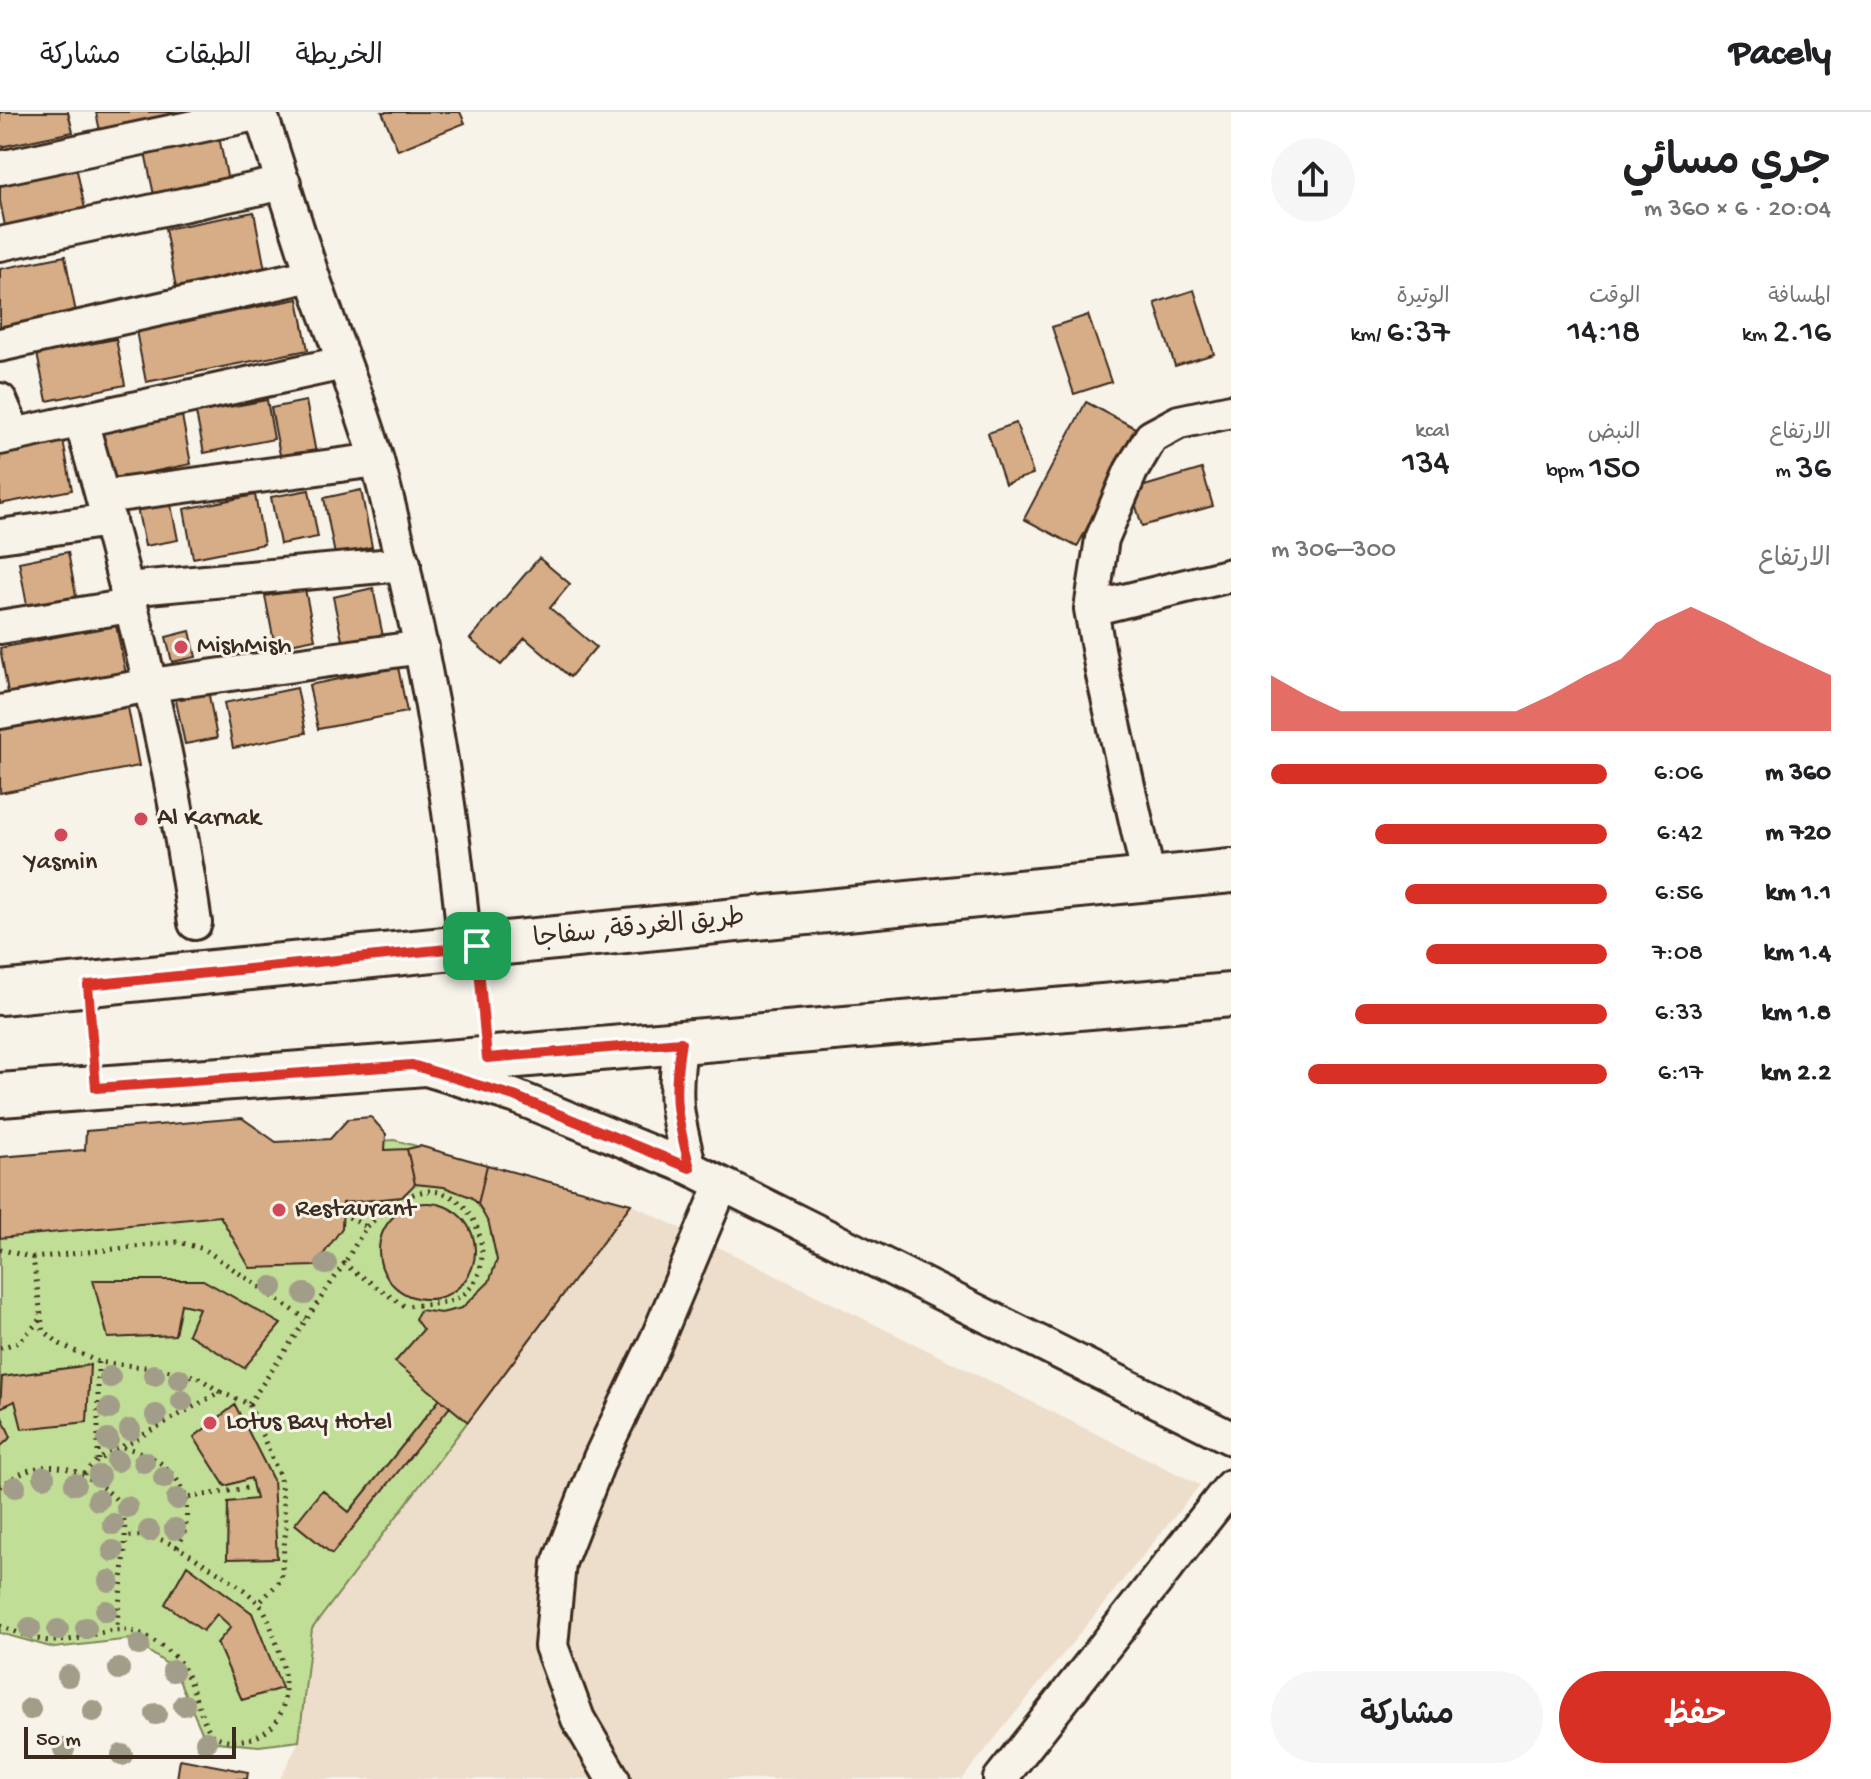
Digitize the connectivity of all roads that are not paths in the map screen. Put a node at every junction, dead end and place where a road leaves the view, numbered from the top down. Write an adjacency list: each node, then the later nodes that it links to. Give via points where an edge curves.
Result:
1 (260, 112): 2 (street); 3 (street)
2 (0, 168)
3 (284, 183): 4 (street); 5 (street)
4 (0, 244)
5 (312, 275): 6 (street); 7 (street)
6 (0, 345)
7 (343, 363): 10 (street); 12 (street)
8 (0, 400): 11 (street)
9 (1231, 411): 18 (street, via 1179,422 1151,437 1102,539)
10 (81, 421): 11 (street); 13 (street)
11 (8, 436)
12 (377, 460): 13 (street); 15 (street)
13 (106, 509): 14 (street); 17 (street)
14 (0, 536)
15 (404, 564): 17 (street); 20 (street)
16 (1231, 575): 18 (street)
17 (128, 598): 19 (street); 21 (street)
18 (1091, 609): 24 (street)
19 (0, 627)
20 (422, 647): 21 (street); 26 (street)
21 (151, 685): 22 (street); 25 (street)
22 (0, 712)
23 (1231, 871): 24 (main road, طريق الغردقة, سفاجا)
24 (1149, 879): 26 (main road, طريق الغردقة, سفاجا)
25 (195, 923)
26 (471, 947): 27 (main road, طريق الغردقة, سفاجا)
27 (0, 993)
28 (1231, 995): 29 (main road)
29 (681, 1042): 30 (main road); 32 (street, via 675,1113)
30 (412, 1065): 31 (main road); 32 (street, via 514,1096)
31 (0, 1095)
32 (690, 1168): 33 (street)
33 (722, 1184): 34 (street); 36 (street, via 559,1563 551,1646 578,1719)
34 (1231, 1438)
35 (1231, 1486): 37 (street)
36 (613, 1779)
37 (1000, 1779)

